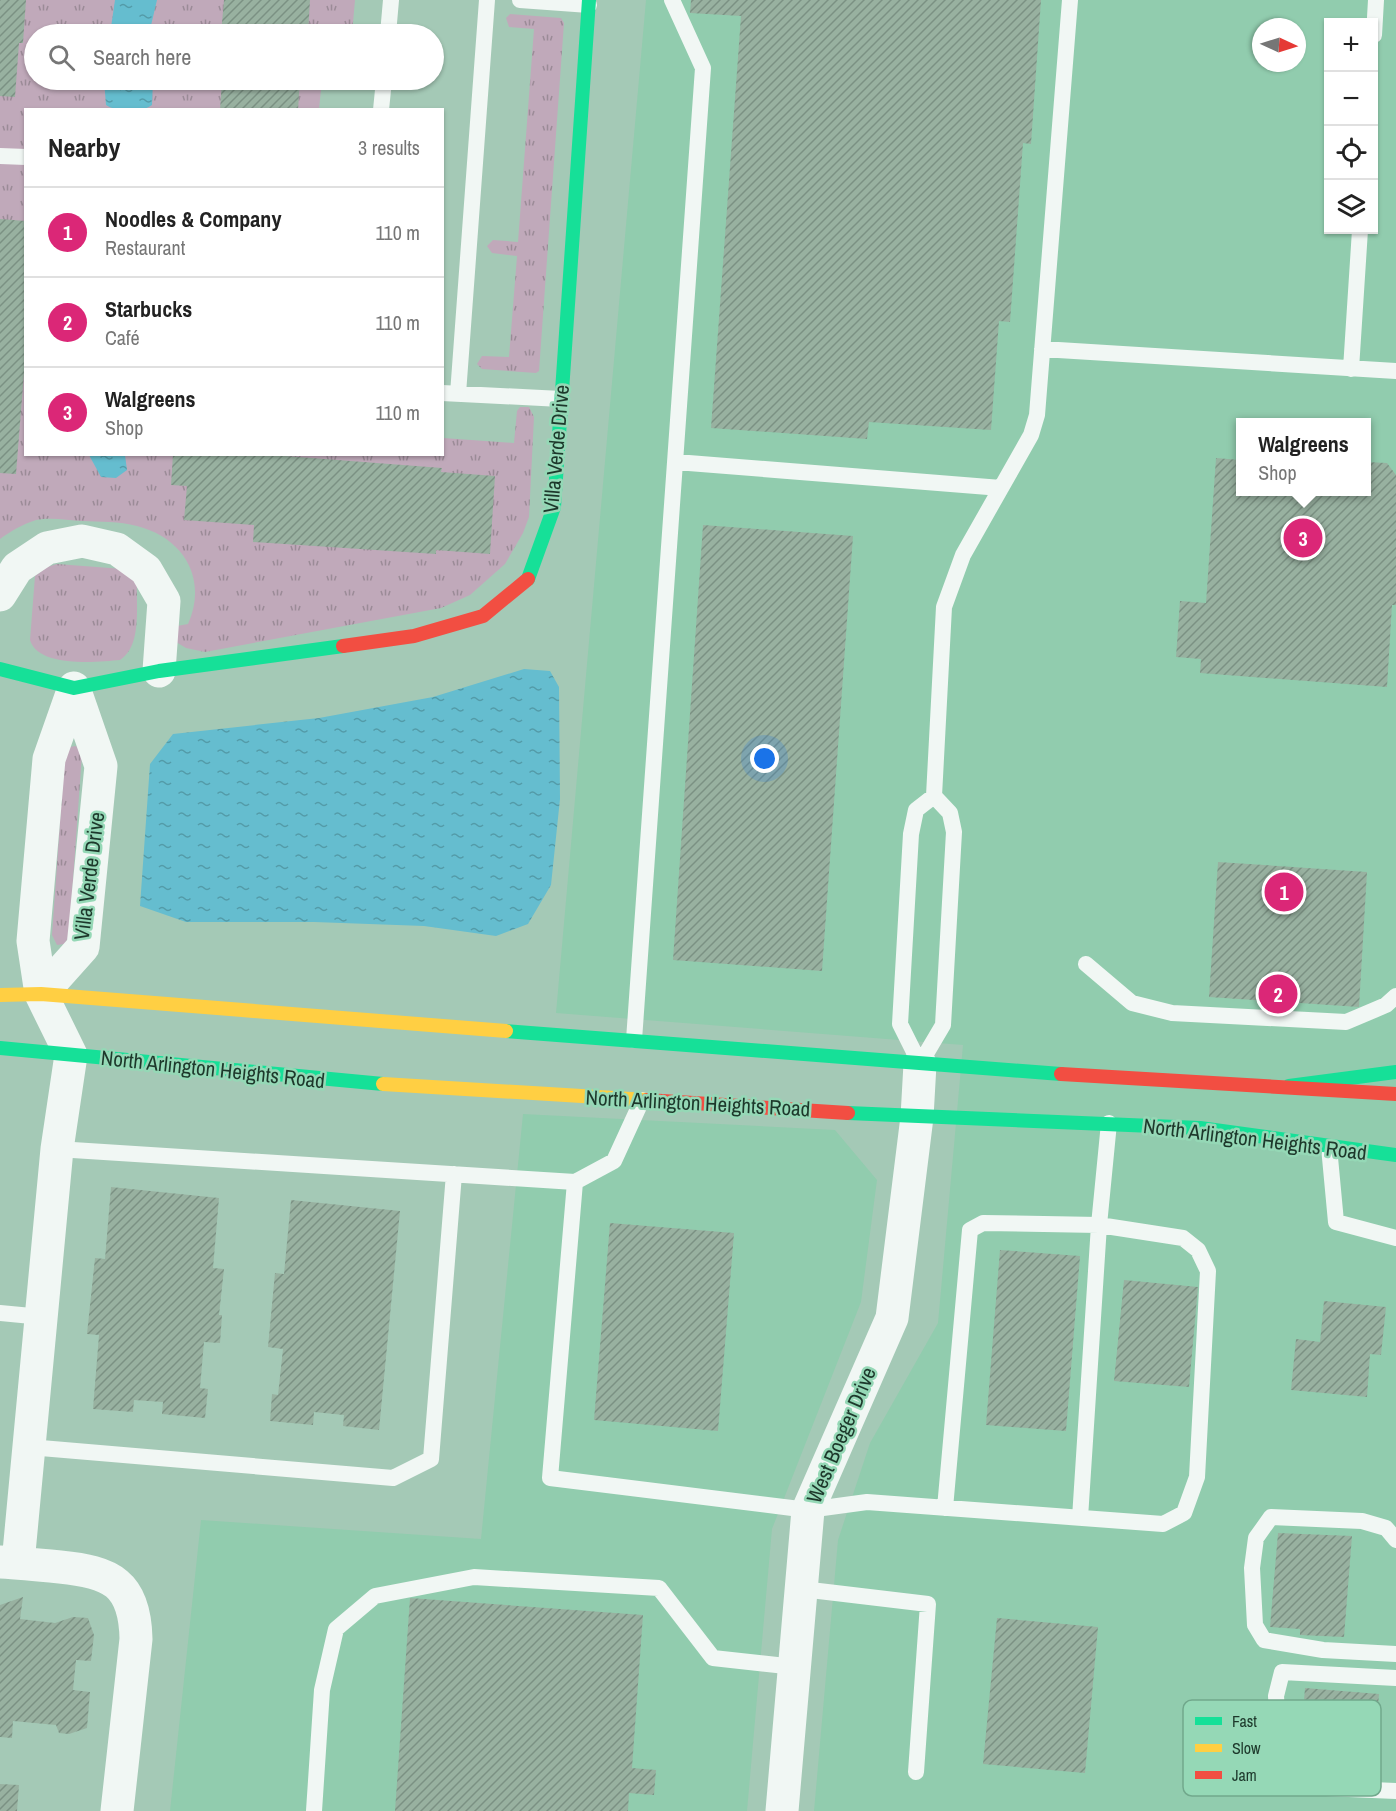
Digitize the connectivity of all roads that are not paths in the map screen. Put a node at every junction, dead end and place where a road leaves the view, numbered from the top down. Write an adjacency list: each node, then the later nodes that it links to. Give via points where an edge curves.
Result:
1 (391, 0): 9 (lane)
2 (488, 0): 18 (lane)
3 (520, 0): 7 (lane)
4 (672, 0): 20 (lane, via 702,68)
5 (1070, 0): 15 (lane)
6 (1376, 0): 8 (lane)
7 (589, 2): 19 (main road, Villa Verde Drive)
8 (1375, 18)
9 (389, 24)
10 (383, 90): 11 (lane)
11 (381, 108)
12 (0, 156): 13 (lane)
13 (24, 157)
14 (1360, 234): 16 (lane)
15 (1042, 349): 16 (lane); 21 (lane, via 1037,415 1031,435)
16 (1351, 369): 17 (lane)
17 (1396, 371)
18 (450, 393): 19 (lane)
19 (561, 399): 25 (main road, Villa Verde Drive, via 554,507 531,577 483,616 414,636)
20 (675, 462): 21 (lane); 32 (lane)
21 (1001, 488): 27 (lane, via 963,555 944,607)
22 (0, 595): 25 (street, via 17,568 46,548 82,541 117,549 146,570 164,601)
23 (0, 654): 24 (street, Villa Verde Drive)
24 (0, 669): 26 (main road, Villa Verde Drive)
25 (159, 671): 26 (main road, Villa Verde Drive)
26 (74, 688): 29 (street, via 49,759 33,941); 29 (street, Villa Verde Drive, via 101,766 83,947)
27 (934, 796): 35 (lane, via 950,813 953,844 943,1024); 35 (lane, via 916,810 911,834 900,1024)
28 (1086, 964): 31 (lane, via 1132,1003 1172,1013 1346,1022 1386,1005)
29 (41, 994): 30 (main road); 32 (main road); 34 (street)
30 (0, 995)
31 (1396, 996)
32 (634, 1040): 35 (main road)
33 (0, 1048): 34 (main road, North Arlington Heights Road)
34 (71, 1055): 39 (main road, North Arlington Heights Road, via 339,1081); 43 (street)
35 (920, 1064): 37 (main road); 40 (street, West Boeger Drive)
36 (1396, 1072): 37 (main road)
37 (1289, 1086): 38 (main road)
38 (1396, 1094)
39 (642, 1100): 40 (main road, North Arlington Heights Road); 46 (lane, via 614,1161)
40 (917, 1116): 41 (main road, North Arlington Heights Road); 53 (street, West Boeger Drive, via 892,1318)
41 (1108, 1123): 42 (main road, North Arlington Heights Road, via 1200,1128); 47 (lane)
42 (1329, 1147): 44 (main road, North Arlington Heights Road); 48 (lane, via 1336,1222)
43 (57, 1149): 45 (lane); 50 (street)
44 (1396, 1155)
45 (454, 1174): 46 (lane); 51 (lane, via 431,1459 393,1478)
46 (575, 1182): 53 (lane, via 550,1478)
47 (1099, 1225): 52 (lane, via 983,1223 970,1230); 54 (lane); 54 (lane, via 1183,1238 1198,1250 1208,1271 1197,1477 1184,1513 1163,1524)
48 (1396, 1238)
49 (0, 1313): 50 (lane)
50 (42, 1317): 51 (street)
51 (29, 1447): 56 (street)
52 (945, 1508): 53 (lane, via 867,1502); 54 (lane)
53 (808, 1510): 57 (street, West Boeger Drive)
54 (1080, 1518)
55 (1396, 1540): 58 (lane, via 1386,1528 1362,1521 1271,1516 1256,1538 1252,1568 1255,1625 1264,1640 1323,1650)
56 (9, 1562): 65 (street, via 95,1570 112,1579 129,1602 136,1639)
57 (802, 1589): 59 (street, West Boeger Drive); 62 (lane, via 928,1604)
58 (1396, 1654)
59 (795, 1667): 66 (lane, via 713,1658 659,1588 474,1577 375,1596 336,1629 322,1690); 67 (street, West Boeger Drive)
60 (1396, 1673): 61 (lane, via 1282,1672)
61 (1276, 1700)
62 (916, 1772)
63 (1381, 1790): 64 (lane)
64 (1396, 1791)
65 (117, 1811)
66 (314, 1811)
67 (782, 1811)

